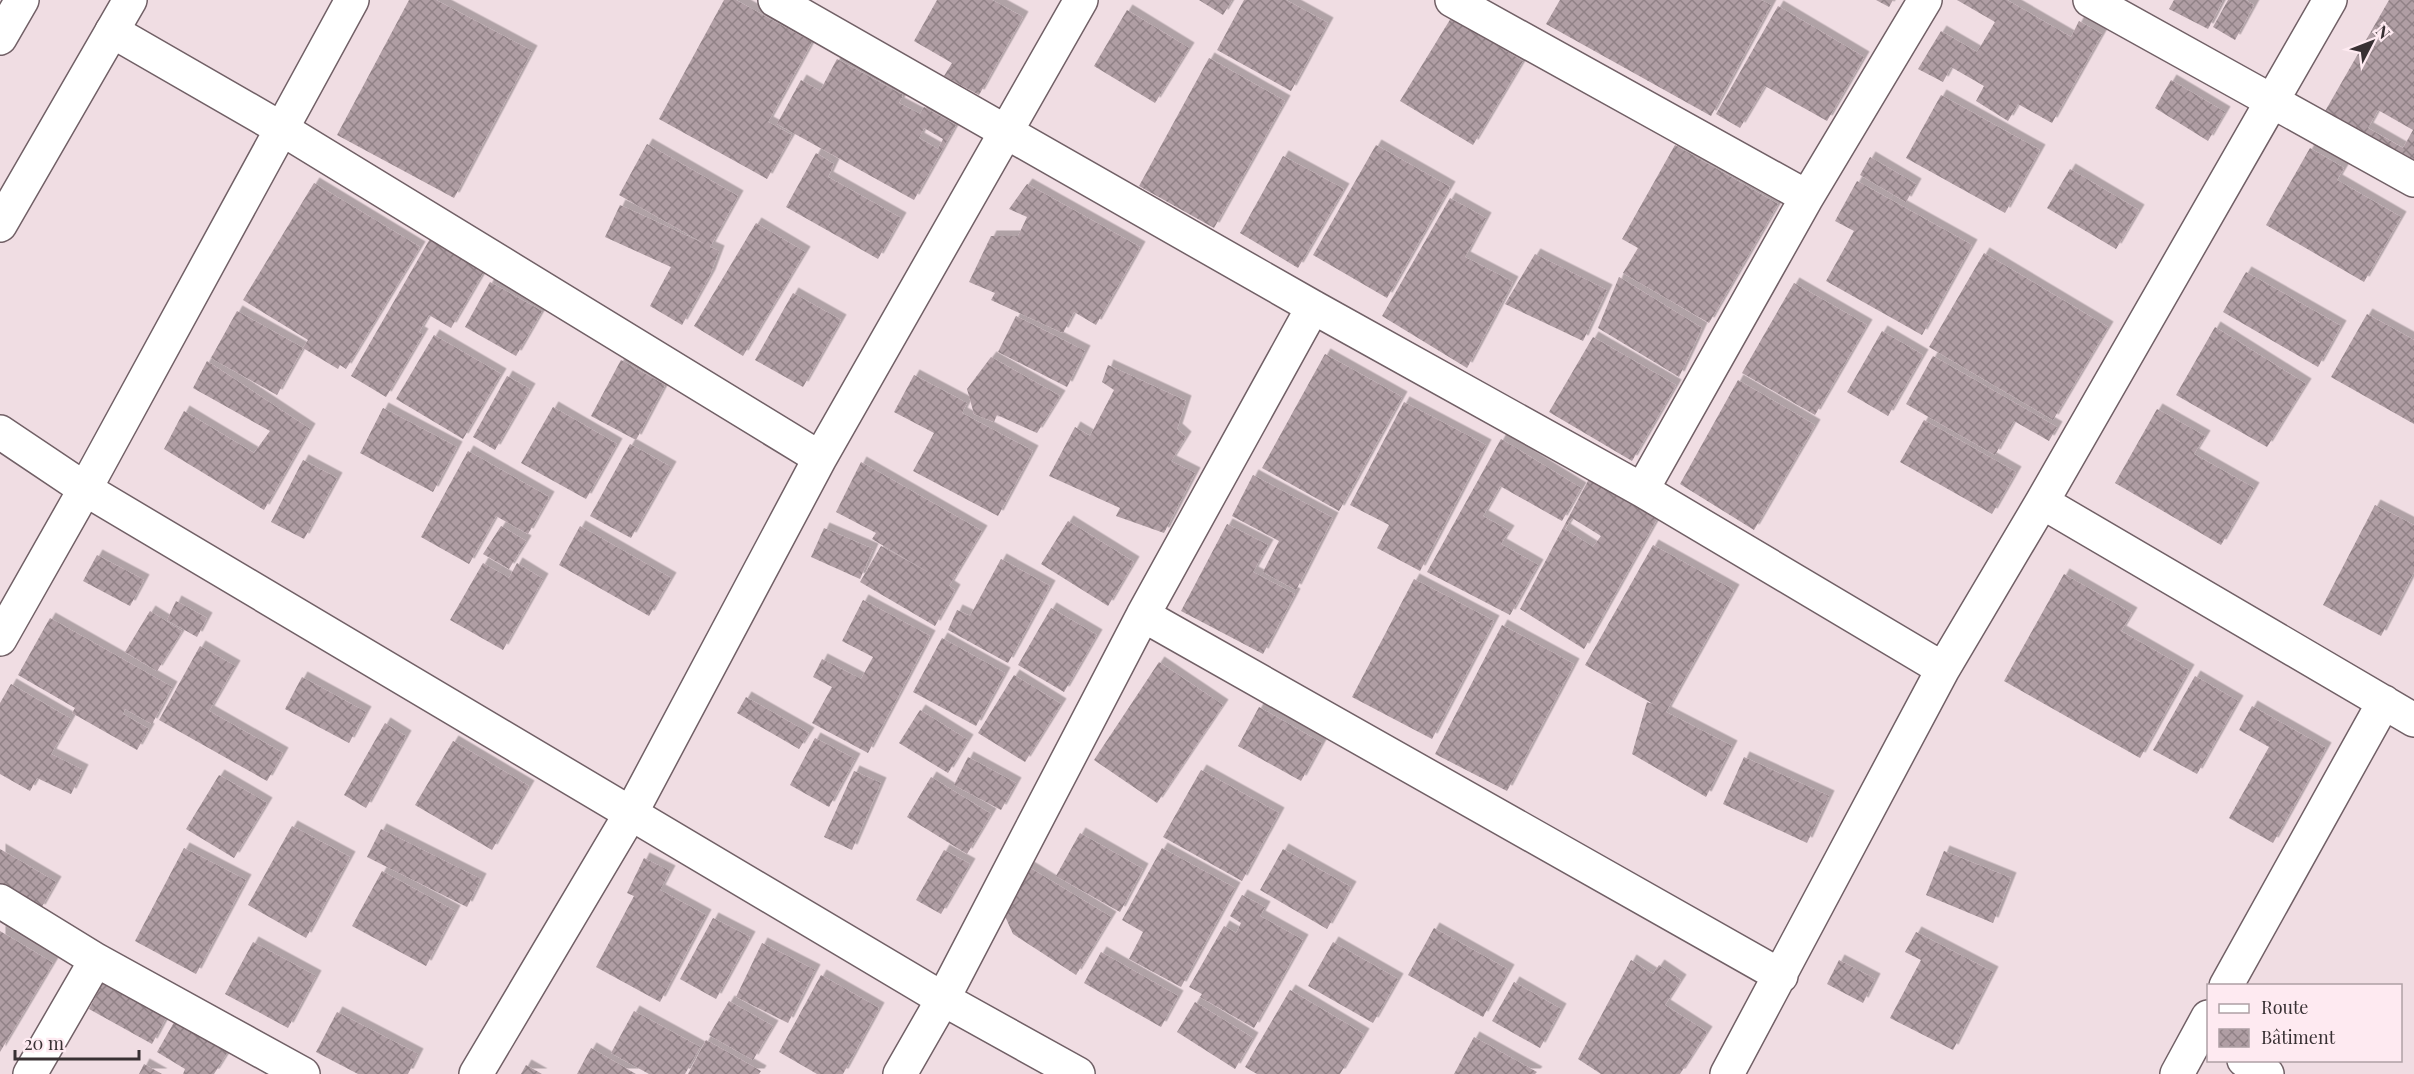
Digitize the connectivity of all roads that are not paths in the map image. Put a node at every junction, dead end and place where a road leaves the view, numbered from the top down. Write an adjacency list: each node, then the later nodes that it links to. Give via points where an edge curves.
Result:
1 (22, 0): 11 (street)
2 (130, 0): 10 (street)
3 (352, 0): 13 (street)
4 (775, 0): 14 (street)
5 (1081, 0): 14 (street)
6 (1452, 0): 16 (street)
7 (1925, 0): 16 (street)
8 (2090, 0): 12 (street)
9 (2330, 0): 12 (street)
10 (112, 31): 13 (street); 17 (street)
11 (0, 38)
12 (2271, 101): 15 (street); 23 (street)
13 (282, 129): 20 (street); 21 (street)
14 (1005, 132): 18 (street); 20 (street)
15 (2414, 180)
16 (1807, 197): 22 (street)
17 (0, 225)
18 (1313, 307): 22 (street); 24 (street)
19 (0, 432): 21 (street)
20 (820, 458): 29 (street)
21 (85, 489): 25 (street); 29 (street)
22 (1642, 490): 26 (street)
23 (2042, 502): 26 (street); 27 (street)
24 (1143, 615): 32 (street); 34 (street)
25 (0, 639)
26 (1943, 669): 32 (street)
27 (2384, 702): 28 (street); 33 (street)
28 (2414, 720)
29 (631, 813): 34 (street); 39 (street)
30 (0, 901): 31 (street)
31 (96, 960): 37 (street); 38 (street)
32 (1781, 976): 42 (street)
33 (2227, 984)
34 (943, 999): 40 (street); 41 (street)
35 (2205, 1031): 43 (street)
36 (2247, 1062): 44 (street)
37 (30, 1074)
38 (303, 1074)
39 (476, 1074)
40 (900, 1074)
41 (1078, 1074)
42 (1727, 1074)
43 (2177, 1074)
44 (2267, 1074)

